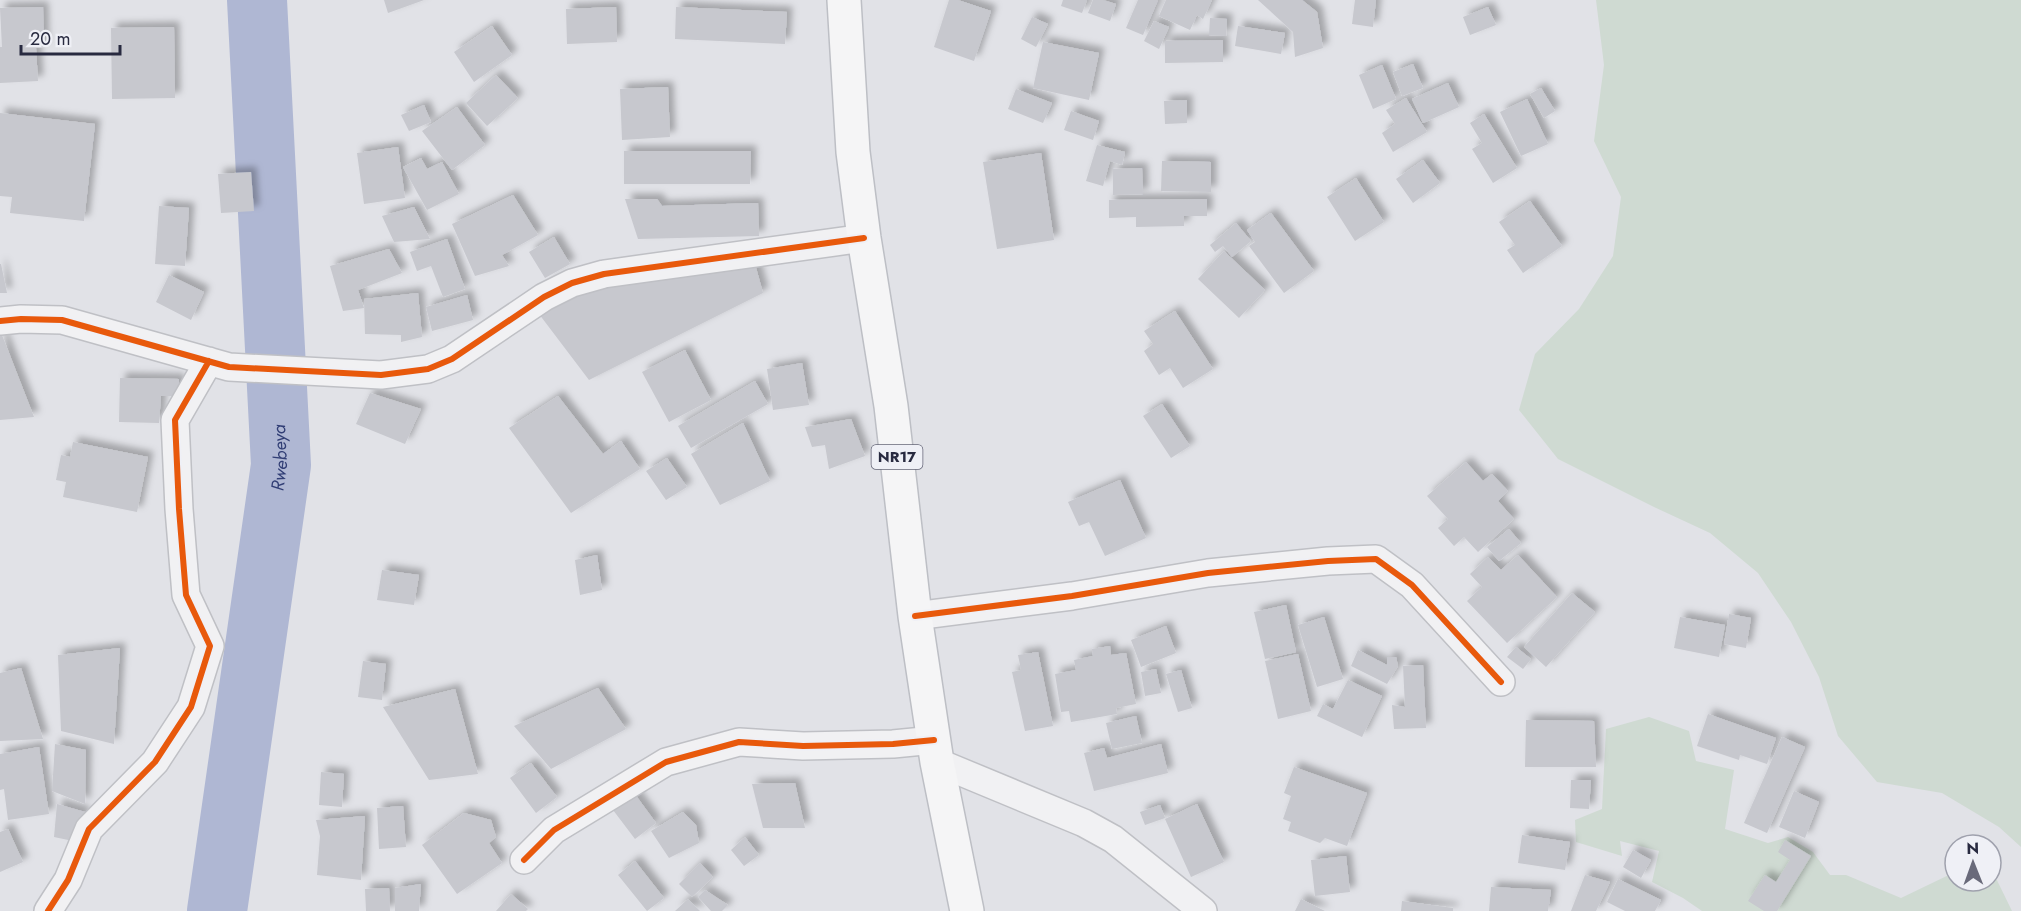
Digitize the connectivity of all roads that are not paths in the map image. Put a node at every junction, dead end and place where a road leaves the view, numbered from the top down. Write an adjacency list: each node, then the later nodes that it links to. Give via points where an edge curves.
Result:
1 (844, 0): 2 (main road, NR17, via 853,152)
2 (864, 238): 4 (street, via 604,274 572,283 544,297 452,359 428,369 381,375); 5 (main road, NR17, via 891,406)
3 (0, 321): 4 (street, via 62,320)
4 (219, 364): 9 (street, via 175,420 186,595 210,646 191,708 155,762 89,829 68,880)
5 (915, 616): 6 (street, via 1072,596 1208,573 1376,559 1412,585); 7 (main road, NR17)
6 (1501, 682)
7 (936, 751): 8 (street, via 893,744 803,746 739,742 666,762 554,830); 10 (main road, NR17); 11 (street, via 1113,839)
8 (524, 860)
9 (48, 911)
10 (968, 911)
11 (1203, 911)

